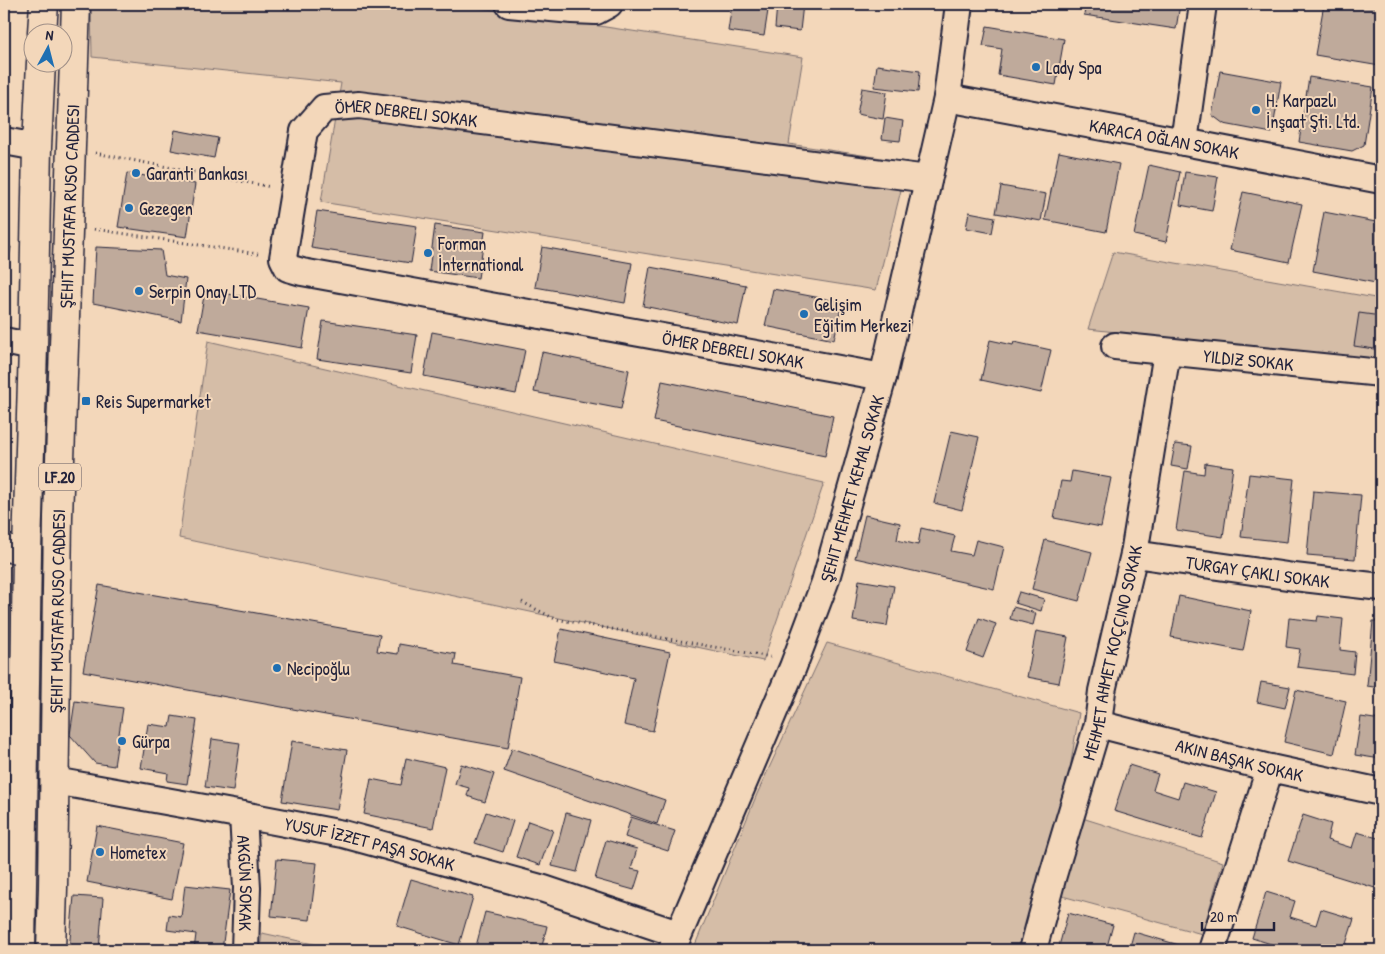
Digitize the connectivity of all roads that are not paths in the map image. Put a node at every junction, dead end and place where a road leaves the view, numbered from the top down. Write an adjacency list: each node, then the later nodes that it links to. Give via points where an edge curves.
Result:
1 (44, 4): 7 (main road)
2 (76, 4): 27 (main road, ŞEHIT MUSTAFA RUSO CADDESI / LF.20, via 58,517)
3 (509, 4): 4 (street, via 596,10)
4 (609, 4)
5 (959, 4): 9 (street, ŞEHIT MEHMET KEMAL SOKAK)
6 (1203, 4): 11 (street)
7 (43, 22)
8 (41, 72): 12 (main road, ŞEHIT MUSTAFA RUSO CADDESI / LF.20)
9 (947, 98): 11 (street, KARACA OĞLAN SOKAK); 13 (street, ŞEHIT MEHMET KEMAL SOKAK)
10 (4, 141): 12 (street)
11 (1184, 142): 14 (street, KARACA OĞLAN SOKAK)
12 (37, 147): 17 (main road, ŞEHIT MUSTAFA RUSO CADDESI / LF.20)
13 (928, 179): 20 (street, ŞEHIT MEHMET KEMAL SOKAK); 20 (street, ÖMER DEBRELI SOKAK, via 358,105 324,108 304,131 283,258 288,268)
14 (1381, 180)
15 (4, 341): 17 (street)
16 (1115, 346): 18 (street)
17 (33, 347): 21 (main road, ŞEHIT MUSTAFA RUSO CADDESI / LF.20)
18 (1167, 352): 19 (street); 22 (street)
19 (1381, 373)
20 (882, 377): 31 (street, ŞEHIT MEHMET KEMAL SOKAK, via 825,582 795,661)
21 (15, 550): 25 (main road, ŞEHIT MUSTAFA RUSO CADDESI / LF.20)
22 (1134, 554): 23 (street); 24 (street, via 1102,691)
23 (1381, 587)
24 (1098, 724): 26 (street); 35 (street)
25 (14, 749): 30 (main road, ŞEHIT MUSTAFA RUSO CADDESI / LF.20)
26 (1270, 768): 28 (street); 36 (street)
27 (55, 781): 29 (street, YUSUF İZZET PAŞA SOKAK); 33 (main road, ŞEHIT MUSTAFA RUSO CADDESI / LF.20)
28 (1381, 792)
29 (244, 815): 31 (street, YUSUF İZZET PAŞA SOKAK, via 343,834 544,889); 34 (street, AKGÜN SOKAK)
30 (13, 922): 32 (main road, ŞEHIT MUSTAFA RUSO CADDESI / LF.20)
31 (675, 942)
32 (21, 950)
33 (51, 950)
34 (245, 950)
35 (1033, 950)
36 (1212, 950)

